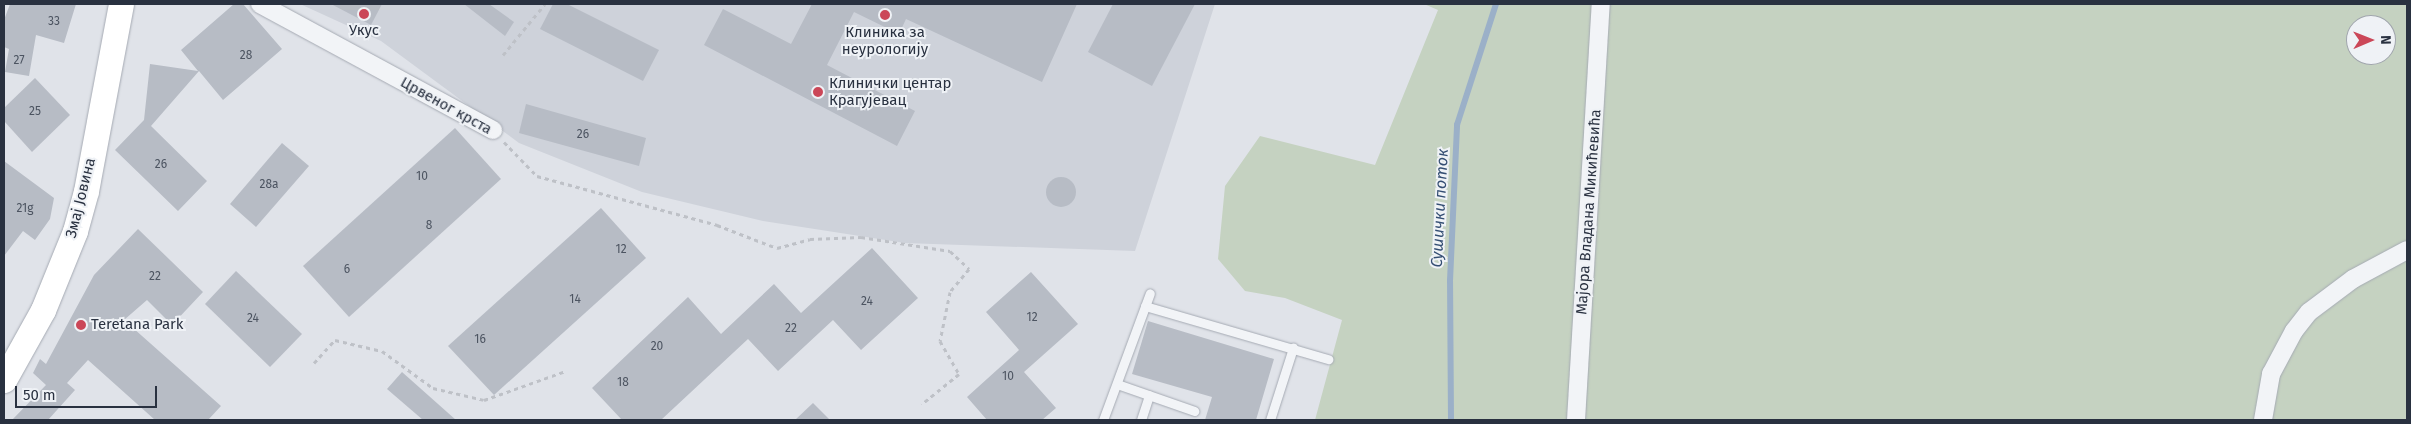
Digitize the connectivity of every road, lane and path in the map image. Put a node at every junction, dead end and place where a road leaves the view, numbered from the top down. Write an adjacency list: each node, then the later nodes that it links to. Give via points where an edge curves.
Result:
1 (121, 4): 14 (main road, Змај Јовина, via 86,191 75,231 43,310)
2 (260, 4): 6 (street, Црвеног крста)
3 (545, 4): 5 (path)
4 (1601, 4): 22 (street, Мајора Владана Микићевића)
5 (503, 55)
6 (493, 130): 17 (path, Црвеног крста, via 537,176 718,226 777,248 810,239 861,237 950,251 969,269 950,292 940,341 958,374)
7 (2407, 250): 23 (street, via 2353,279 2309,312 2294,331 2271,374)
8 (1150, 293): 9 (lane)
9 (1145, 306): 10 (lane); 15 (lane)
10 (1293, 348): 11 (lane); 21 (lane)
11 (1328, 359)
12 (314, 363): 13 (path, via 335,340 382,351 433,388 484,400)
13 (566, 371)
14 (4, 380)
15 (1117, 384): 16 (lane); 19 (lane)
16 (1149, 395): 18 (lane); 20 (lane)
17 (922, 404)
18 (1194, 411)
19 (1102, 420)
20 (1141, 420)
21 (1270, 420)
22 (1576, 420)
23 (2263, 420)

